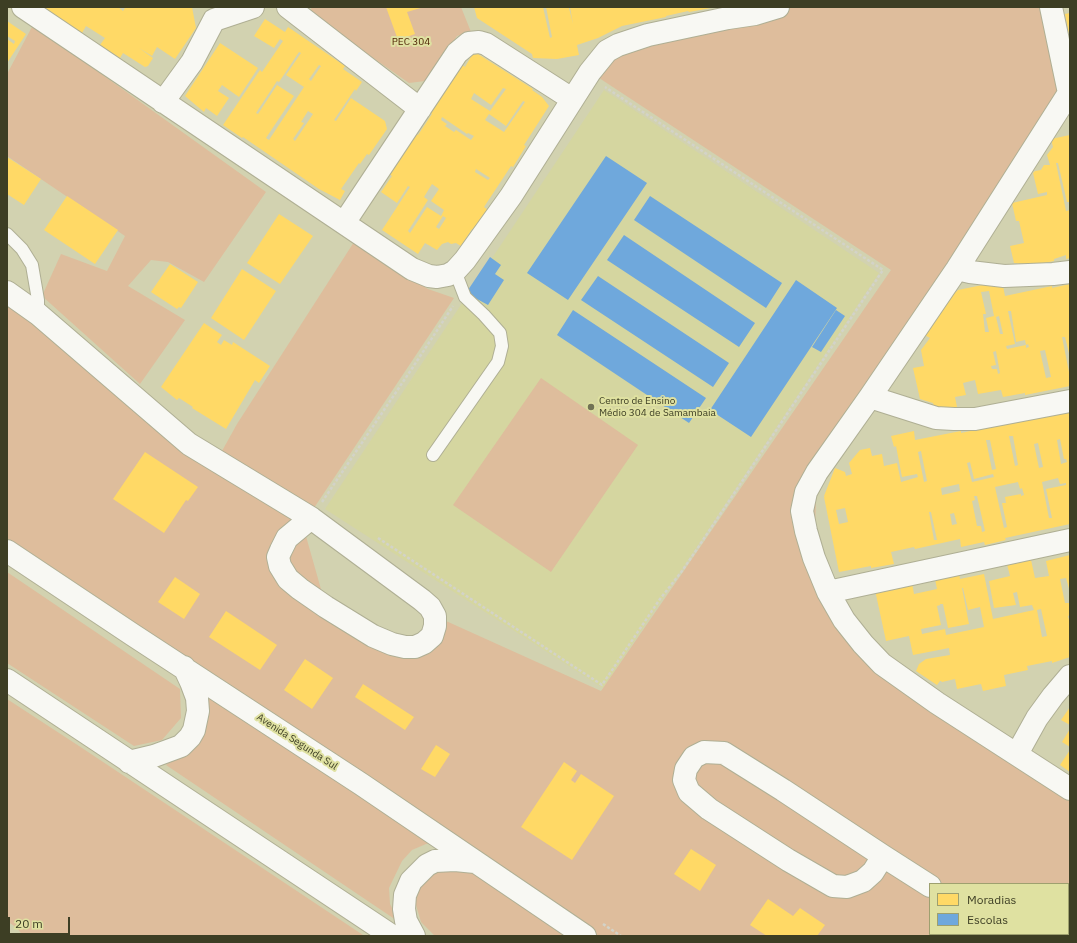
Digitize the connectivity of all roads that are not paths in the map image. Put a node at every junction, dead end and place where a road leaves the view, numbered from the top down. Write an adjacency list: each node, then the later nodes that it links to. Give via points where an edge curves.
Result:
1 (23, 7): 9 (street)
2 (253, 7): 6 (street)
3 (288, 7): 10 (street)
4 (778, 7): 8 (street, via 755,14 648,35 618,45 603,55)
5 (1051, 7): 7 (street)
6 (212, 13): 9 (street, via 192,62)
7 (1070, 93): 13 (street)
8 (572, 99): 10 (street, via 479,42 469,44 457,53); 14 (street, via 511,196)
9 (163, 102): 11 (street)
10 (420, 109): 11 (street)
11 (344, 223): 14 (street, via 412,269 429,276 448,275)
12 (7, 234): 17 (lane, via 22,249 32,265)
13 (957, 269): 15 (street, via 1004,276); 18 (street)
14 (455, 271): 20 (lane, via 465,297 500,334 502,346 498,362)
15 (1070, 272)
16 (7, 292): 17 (street)
17 (38, 314): 21 (street, via 190,444)
18 (870, 397): 19 (street, via 936,418 954,419 975,419); 24 (street, via 817,472 806,492 802,511 806,531)
19 (1070, 401)
20 (433, 455)
21 (320, 512): 21 (street, via 430,607 435,616 435,626 432,636 424,643 405,648 373,636 326,607 288,579 280,566 278,557 281,550 287,538)
22 (1070, 540): 24 (street)
23 (7, 551): 25 (street, Avenida Segunda Sul)
24 (828, 592): 28 (street, via 844,620 882,664)
25 (184, 667): 29 (street, via 197,698 198,711 190,737 173,749); 32 (street, Avenida Segunda Sul)
26 (1070, 676): 28 (street, via 1038,718)
27 (7, 680): 29 (street)
28 (1017, 754): 30 (street)
29 (129, 762): 34 (street)
30 (1070, 789)
31 (883, 856): 31 (street, via 724,753 704,752 694,758 686,769 684,780 689,792 710,809 833,886 847,887 862,881 873,872); 33 (street)
32 (478, 863): 35 (street, via 436,861 411,880 405,895 404,909 406,921); 36 (street, Avenida Segunda Sul)
33 (929, 885)
34 (392, 936)
35 (414, 936)
36 (585, 936)

